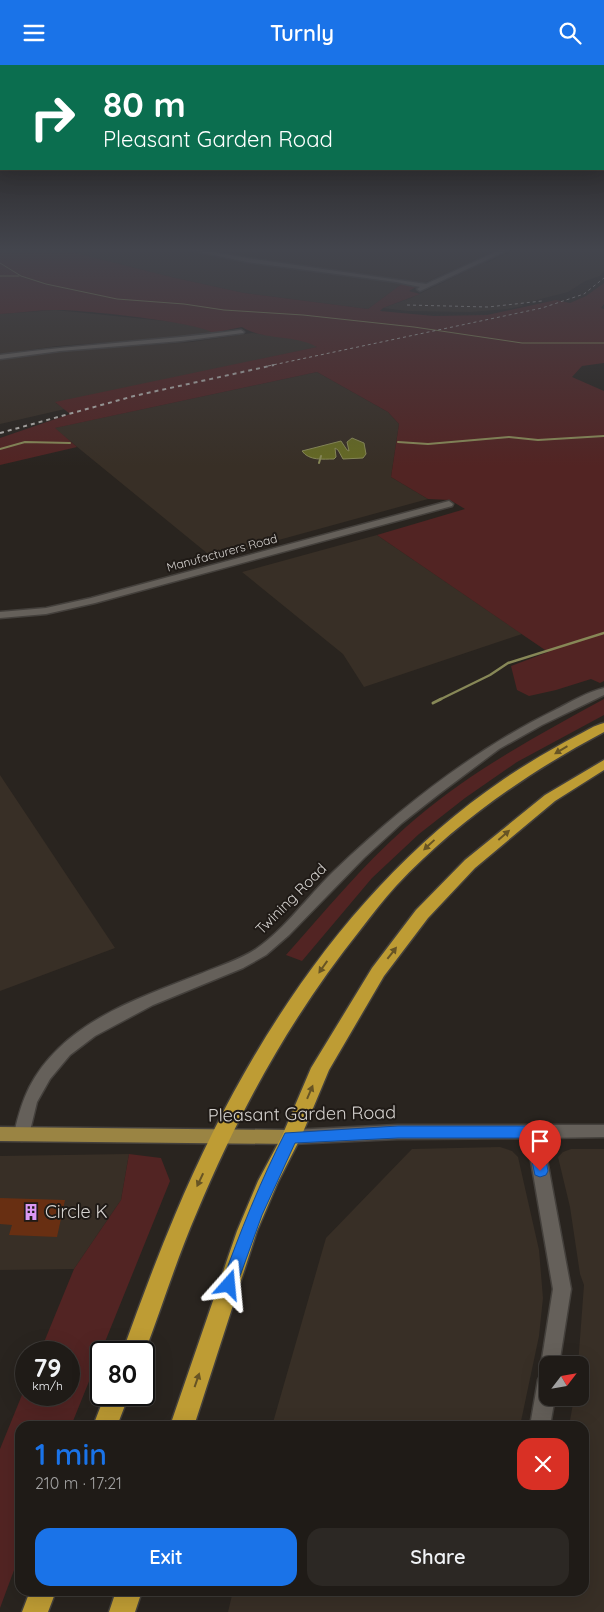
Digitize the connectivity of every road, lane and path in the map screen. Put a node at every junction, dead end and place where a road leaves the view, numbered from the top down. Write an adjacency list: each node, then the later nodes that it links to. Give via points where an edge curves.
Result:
1 (241, 332): 2 (street)
2 (0, 357)
3 (449, 504): 4 (street, Manufacturers Road, via 92,601 46,611)
4 (0, 615)
5 (604, 691): 10 (street, Twining Road, via 498,745 432,793 331,882 266,948 234,966 135,1007 84,1035 43,1078 30,1101)
6 (604, 727): 12 (highway, one-way to 12, via 518,775 439,836 397,875 341,941 284,1022)
7 (604, 764): 13 (highway, one-way to 7, via 320,1068 378,971 422,914 511,829 550,798)
8 (604, 1131): 9 (street, Pleasant Garden Road)
9 (534, 1132): 13 (street, Pleasant Garden Road, via 398,1132); 15 (street, via 562,1289)
10 (22, 1134): 11 (main road, Pleasant Garden Road); 12 (main road, Pleasant Garden Road)
11 (0, 1135)
12 (221, 1136): 13 (main road, Pleasant Garden Road); 14 (highway, one-way to 14, via 193,1197)
13 (291, 1137): 19 (highway, one-way to 13, via 247,1231)
14 (138, 1341)
15 (551, 1356)
16 (113, 1406): 18 (highway)
17 (543, 1406): 20 (street)
18 (107, 1421)
19 (184, 1421)
20 (541, 1421)
21 (41, 1596): 23 (highway)
22 (127, 1596): 24 (highway)
23 (35, 1612)
24 (122, 1612)

